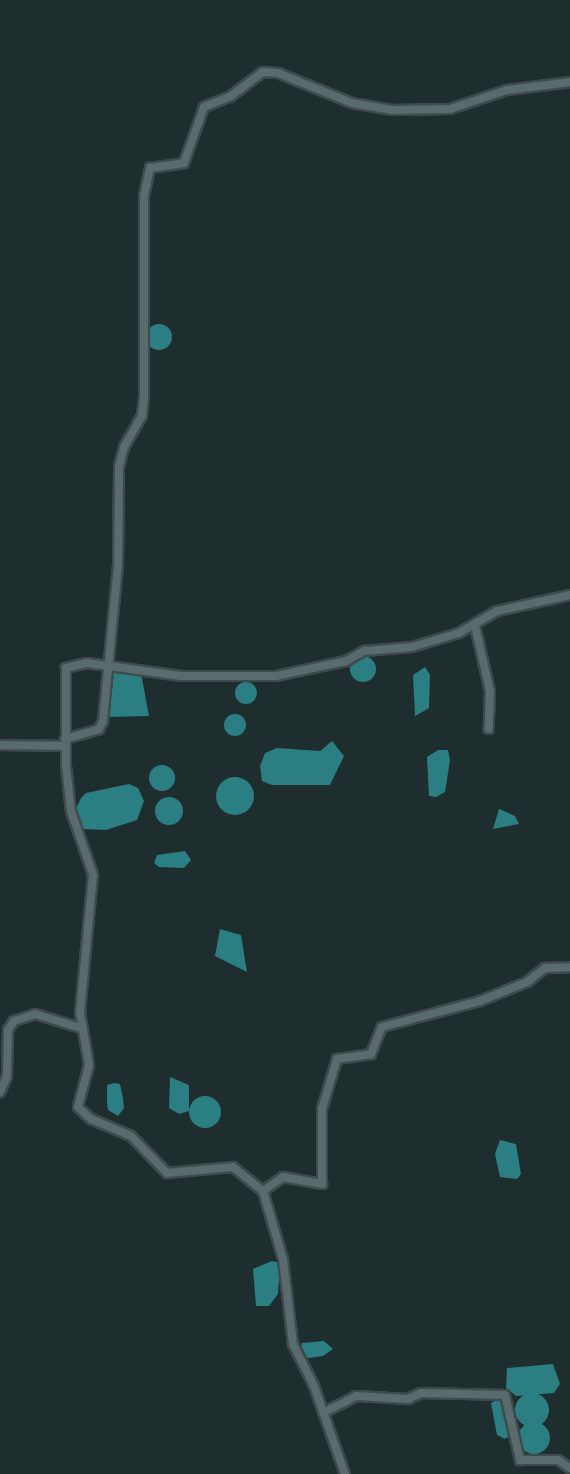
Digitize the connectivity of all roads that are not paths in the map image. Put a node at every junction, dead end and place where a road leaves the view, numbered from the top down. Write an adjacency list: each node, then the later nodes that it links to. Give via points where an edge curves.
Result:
1 (570, 82): 4 (street, via 507,90 450,109 392,110 352,103 278,73 263,72 231,96 204,107 184,163 150,168 144,196 147,311 142,416 124,447 119,467 118,564)
2 (570, 595): 3 (street, via 497,611)
3 (475, 626): 4 (street, via 412,647 364,651 346,661 276,676 181,676); 5 (street, via 490,691)
4 (106, 666): 6 (street, via 103,724); 6 (street, via 66,668)
5 (489, 729)
6 (65, 743): 7 (street); 9 (street, via 71,812 92,867)
7 (0, 746)
8 (570, 967): 11 (street, via 544,968 527,982 480,1001 382,1027 371,1054 337,1059 321,1119 325,1182 283,1178)
9 (81, 1028): 10 (street, via 35,1014 14,1021 8,1030 7,1076); 11 (street, via 89,1065 78,1101 81,1113 131,1136 167,1173 233,1167)
10 (0, 1092)
11 (263, 1191): 12 (street, via 283,1259 293,1344)
12 (322, 1413): 13 (street, via 356,1396 408,1399 422,1393 505,1395 520,1460 558,1460); 14 (street)
13 (570, 1468)
14 (345, 1474)

